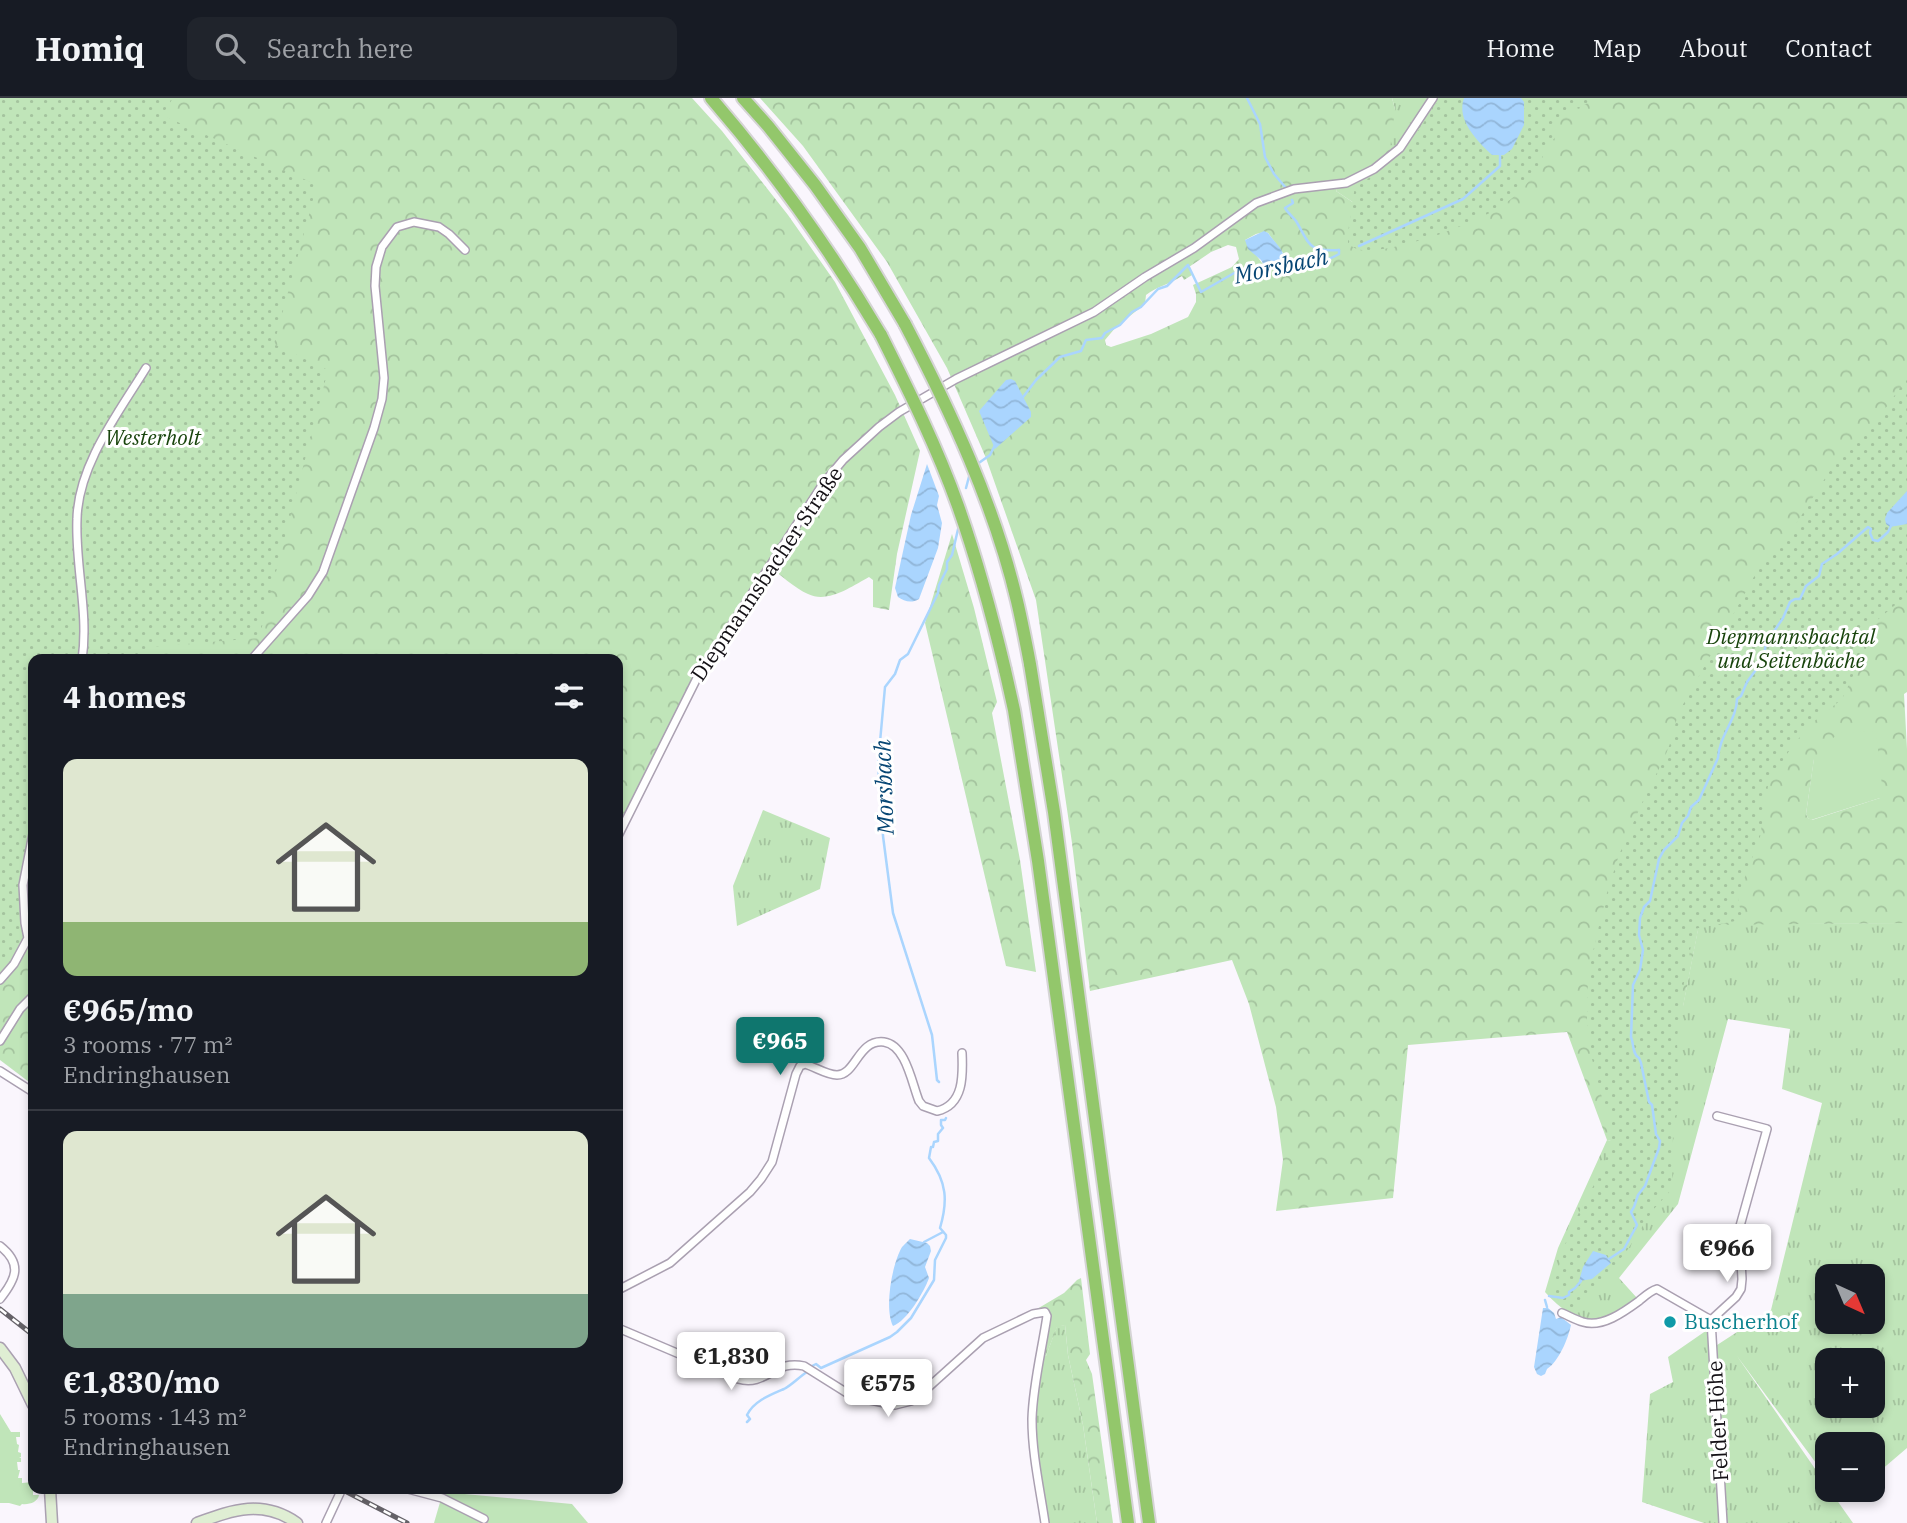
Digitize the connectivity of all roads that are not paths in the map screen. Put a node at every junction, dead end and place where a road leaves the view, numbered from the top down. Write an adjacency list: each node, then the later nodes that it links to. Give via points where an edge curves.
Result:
1 (711, 98): 36 (highway, bridge, via 815,230 881,335 958,505 980,572 1016,722 1038,861)
2 (743, 98): 37 (highway, bridge, via 815,185 860,248 905,324 953,421 996,530 1017,600 1054,812)
3 (1433, 98): 8 (street, Diepmannsbacher Straße, via 1400,148 1374,169 1346,183 1302,187 1256,203 1094,312 956,379 879,427 823,484 696,680)
4 (465, 250): 7 (street, via 439,227 414,222 397,227 382,247 375,286 384,377 374,428 323,572)
5 (146, 368): 6 (street, via 98,447 78,503)
6 (82, 654)
7 (256, 654)
8 (623, 826)
9 (28, 860): 10 (street, via 23,885)
10 (28, 938)
11 (28, 938): 12 (street)
12 (0, 980)
13 (28, 1001): 14 (street)
14 (0, 1041)
15 (961, 1053): 20 (street, via 959,1093 949,1106 937,1111 919,1101 904,1059 890,1044 868,1046 839,1075 800,1066 776,1151 761,1179 670,1263)
16 (0, 1071): 17 (street)
17 (28, 1089)
18 (1717, 1116): 23 (street, via 1767,1129 1740,1226 1741,1289)
19 (0, 1245): 21 (street, via 11,1256 15,1270)
20 (623, 1287)
21 (0, 1299)
22 (1562, 1312): 23 (street, via 1585,1323 1606,1321 1657,1289)
23 (1711, 1320): 38 (street, Felder Höhe)
24 (623, 1330): 35 (street, via 738,1380 755,1381 780,1367 797,1364 854,1396 895,1405 911,1401 983,1338 1045,1312 1032,1418)
25 (0, 1348): 26 (street)
26 (28, 1395)
27 (50, 1494): 31 (street)
28 (339, 1494): 34 (street, bridge)
29 (427, 1494): 30 (street)
30 (484, 1520)
31 (52, 1523)
32 (197, 1523): 33 (street, via 261,1508)
33 (297, 1523)
34 (326, 1523)
35 (1045, 1523)
36 (1128, 1523)
37 (1149, 1523)
38 (1723, 1523)

